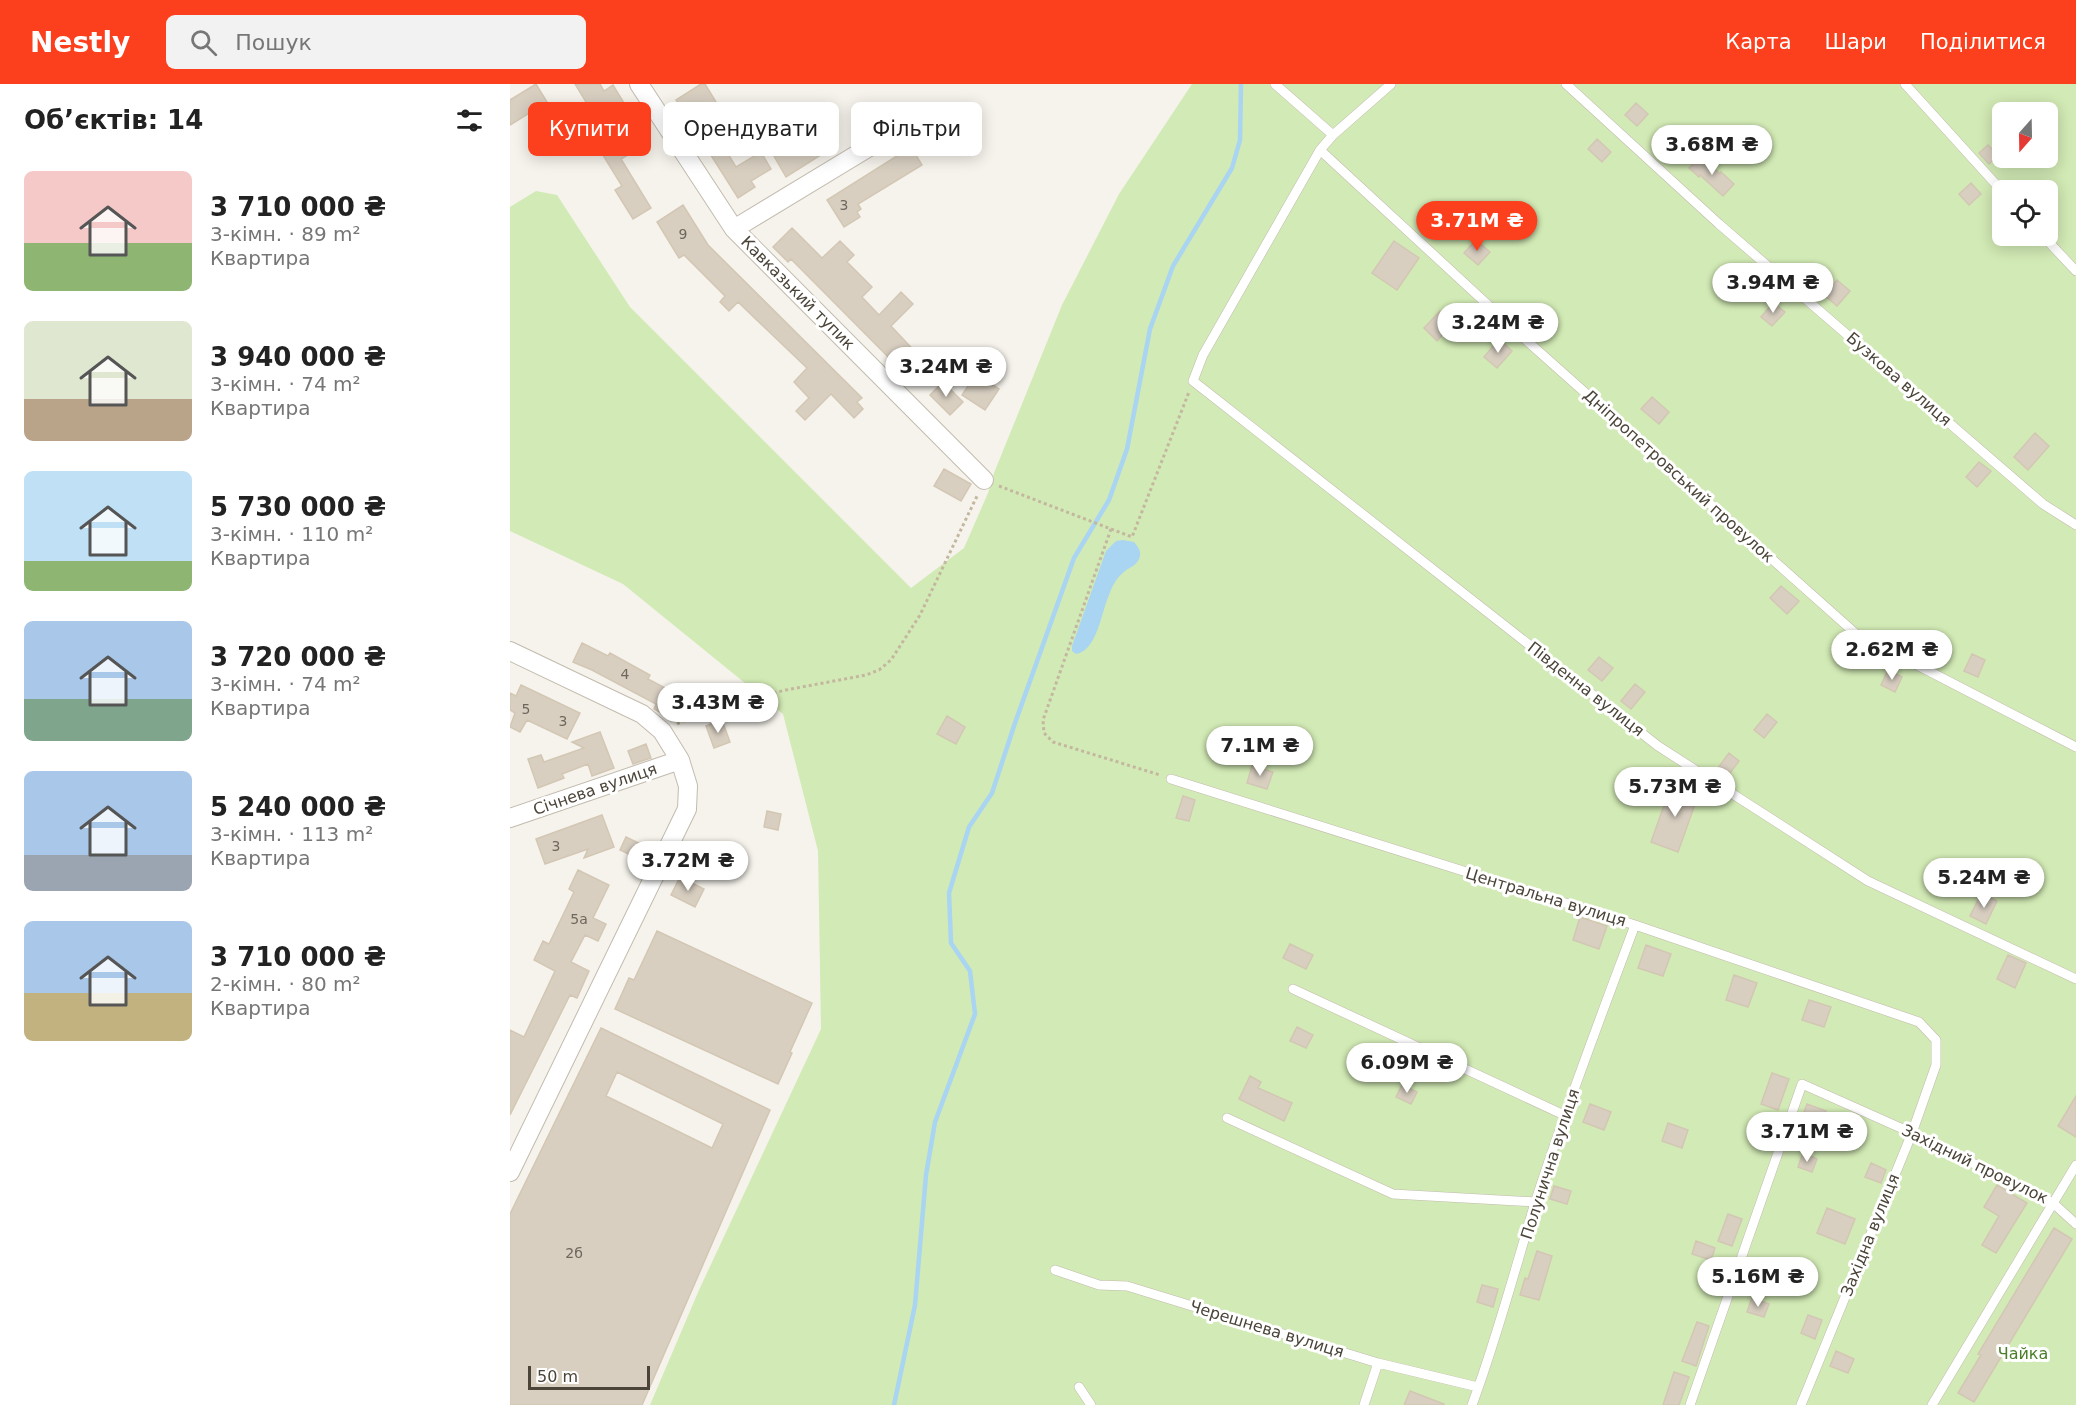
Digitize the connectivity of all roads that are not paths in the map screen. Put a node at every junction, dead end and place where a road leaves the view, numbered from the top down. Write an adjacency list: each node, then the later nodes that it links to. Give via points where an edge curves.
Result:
1 (639, 84): 10 (street, Кавказький тупик)
2 (1275, 84): 6 (lane)
3 (1391, 84): 6 (lane)
4 (1566, 84): 14 (lane, Бузкова вулиця, via 1737,239 2043,504)
5 (1905, 84): 9 (lane)
6 (1333, 135): 7 (lane)
7 (1320, 150): 16 (lane, Дніпропетровський провулок, via 1855,633); 21 (lane, Південна вулиця, via 1203,355 1193,381 1658,746 1868,881)
8 (854, 156): 10 (street)
9 (1992, 180)
10 (734, 229): 13 (street, Кавказький тупик)
11 (2052, 246): 12 (lane)
12 (2076, 271)
13 (984, 480)
14 (2076, 525)
15 (510, 651): 17 (street, via 642,714 662,731)
16 (2076, 747)
17 (680, 760): 19 (street, Січнева вулиця); 28 (street, via 688,786 687,809)
18 (1171, 779): 20 (lane, Центральна вулиця)
19 (510, 818)
20 (1635, 925): 23 (lane, Центральна вулиця, via 1919,1022 1936,1040); 24 (lane, Полунична вулиця)
21 (2076, 979)
22 (1293, 989): 24 (lane)
23 (1936, 1065): 26 (lane, Західна вулиця)
24 (1564, 1115): 29 (lane, Полунична вулиця)
25 (1227, 1118): 29 (lane, via 1393,1194)
26 (1912, 1132): 30 (lane, Західний провулок); 39 (lane, Західний провулок, via 1802,1084); 40 (lane, Західна вулиця)
27 (2076, 1165): 30 (lane)
28 (510, 1172)
29 (1536, 1202): 35 (lane, Полунична вулиця)
30 (2053, 1203): 31 (lane, Західний провулок); 41 (lane)
31 (2076, 1224)
32 (1055, 1270): 33 (lane, Черешнева вулиця, via 1099,1285 1127,1286)
33 (1378, 1363): 35 (lane, Черешнева вулиця); 37 (lane)
34 (1079, 1387): 36 (lane)
35 (1478, 1388): 38 (lane, Полунична вулиця)
36 (1091, 1405)
37 (1364, 1405)
38 (1472, 1405)
39 (1690, 1405)
40 (1801, 1405)
41 (1932, 1405)

